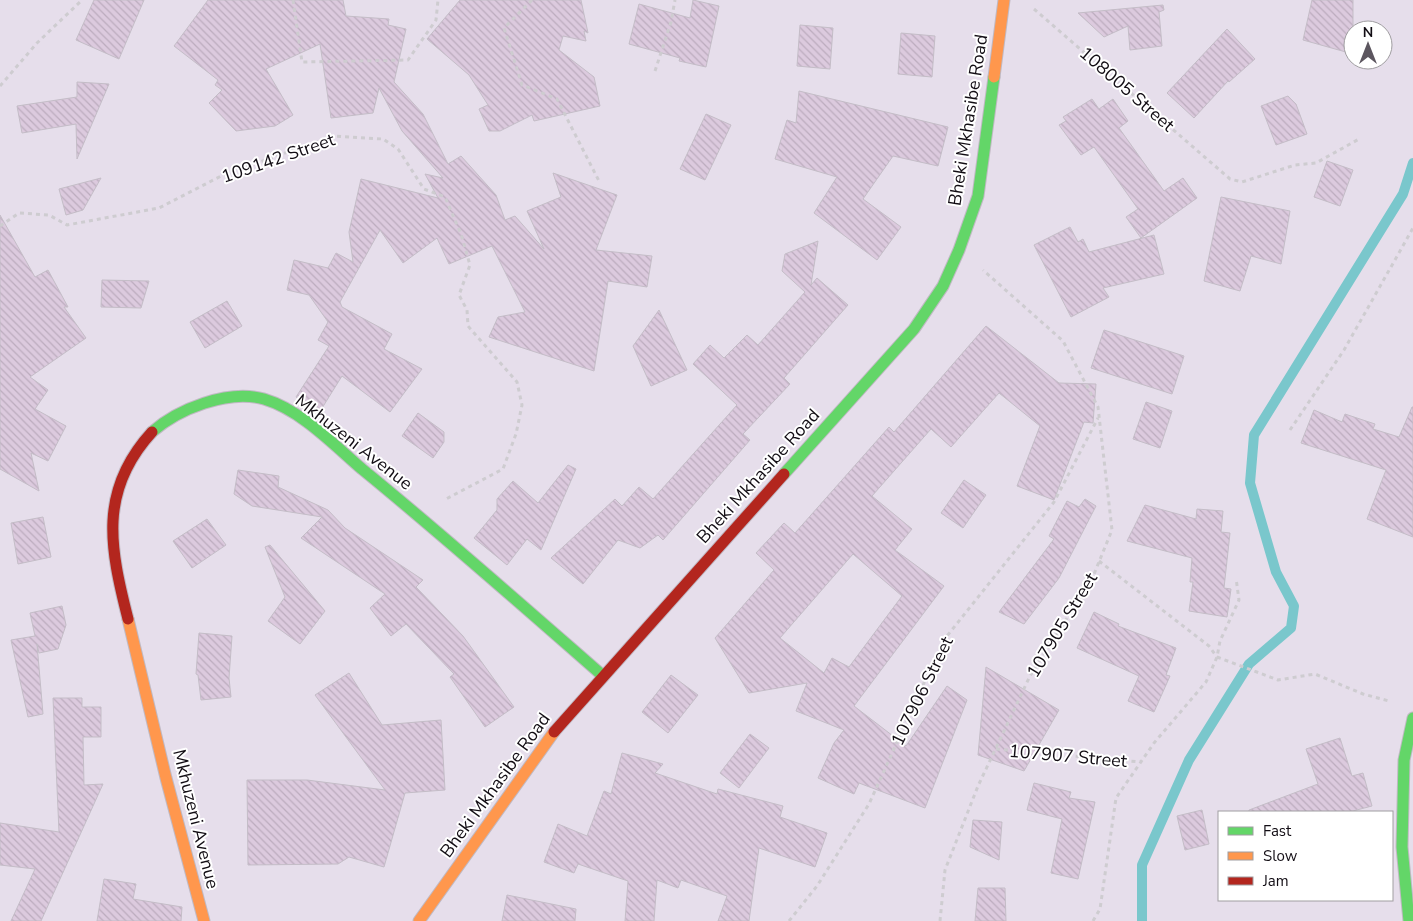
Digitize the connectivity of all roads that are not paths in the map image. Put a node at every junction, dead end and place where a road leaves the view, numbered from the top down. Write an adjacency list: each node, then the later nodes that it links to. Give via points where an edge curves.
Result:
1 (1004, 0): 2 (street, Bheki Mkhasibe Road, via 978,196 943,286 914,329)
2 (603, 676): 4 (street, Mkhuzeni Avenue, via 416,513 301,419 269,400 240,397 178,411 154,428 138,448 120,483 113,507 112,544 146,695); 5 (street, Bheki Mkhasibe Road, via 564,719)
3 (1413, 718): 6 (street, via 1404,760 1402,848)
4 (204, 921)
5 (418, 921)
6 (1409, 921)

